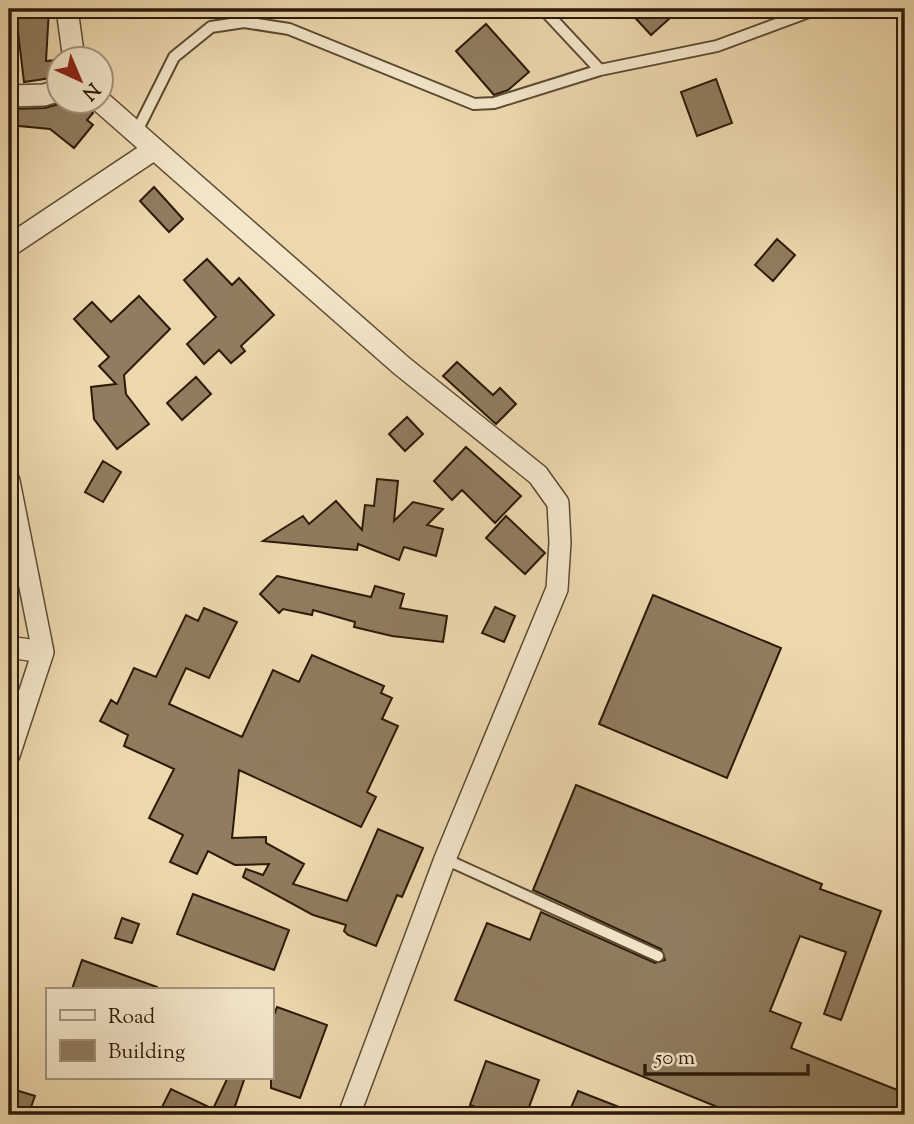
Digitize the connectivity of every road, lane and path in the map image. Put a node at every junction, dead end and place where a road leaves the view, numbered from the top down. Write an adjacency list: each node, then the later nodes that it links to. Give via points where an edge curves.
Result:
1 (67, 9): 4 (street)
2 (543, 9): 5 (lane)
3 (817, 9): 5 (lane, via 716,46)
4 (72, 46)
5 (600, 70): 9 (lane, via 494,103 474,104 289,29 244,22 211,27 174,57)
6 (46, 94): 7 (street)
7 (9, 96)
8 (116, 115): 9 (street)
9 (136, 133): 10 (street)
10 (153, 150): 11 (street); 16 (street, via 402,366 538,475 558,503 557,589)
11 (9, 246)
12 (9, 481): 14 (street)
13 (9, 647): 14 (street)
14 (43, 652): 15 (street)
15 (9, 755)
16 (445, 859): 17 (lane); 18 (street)
17 (658, 956)
18 (349, 1115)

